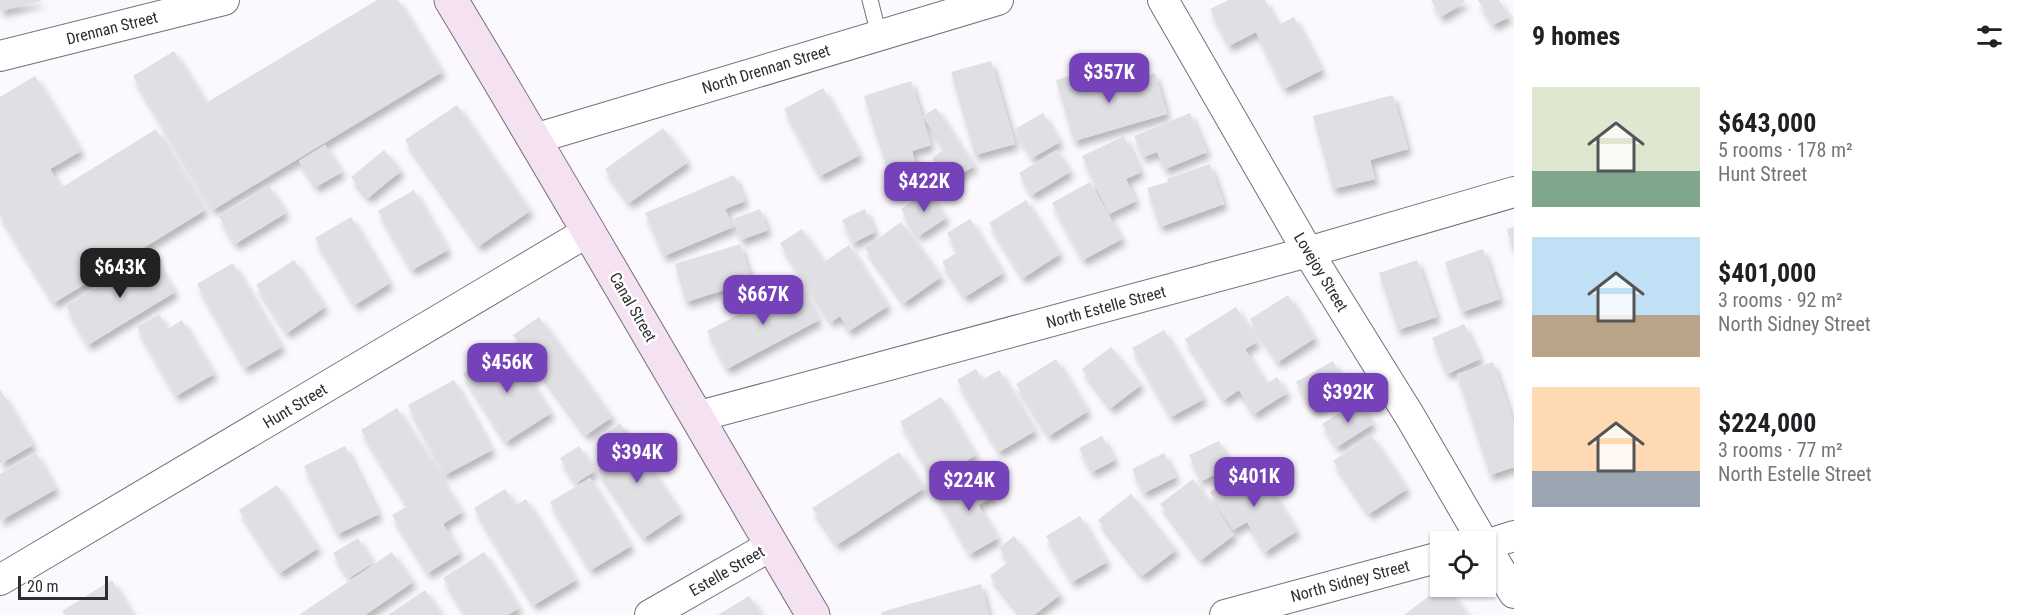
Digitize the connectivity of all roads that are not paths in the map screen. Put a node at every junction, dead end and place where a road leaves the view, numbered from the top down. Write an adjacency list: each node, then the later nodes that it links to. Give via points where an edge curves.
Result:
1 (224, 0): 8 (street, Drennan Street)
2 (451, 0): 9 (street, Canal Street)
3 (870, 0): 7 (lane)
4 (998, 0): 6 (street, North Drennan Street)
5 (1163, 0): 12 (street, Lovejoy Street)
6 (964, 5): 7 (street, North Drennan Street)
7 (879, 35): 9 (street, North Drennan Street)
8 (0, 56)
9 (534, 139): 11 (street, Canal Street)
10 (1514, 192): 12 (street, North Estelle Street)
11 (589, 231): 13 (street, Canal Street); 20 (street, Hunt Street)
12 (1308, 252): 13 (street, North Estelle Street); 14 (street, Lovejoy Street)
13 (696, 417): 17 (street, Canal Street)
14 (1476, 531)
15 (1514, 536): 16 (street)
16 (1496, 541)
17 (772, 545): 22 (street, Estelle Street); 23 (street, Canal Street)
18 (1430, 560): 24 (street, North Sidney Street)
19 (1496, 563): 21 (street, Lovejoy Street)
20 (3, 572)
21 (1514, 592)
22 (650, 615)
23 (813, 615)
24 (1225, 615)

